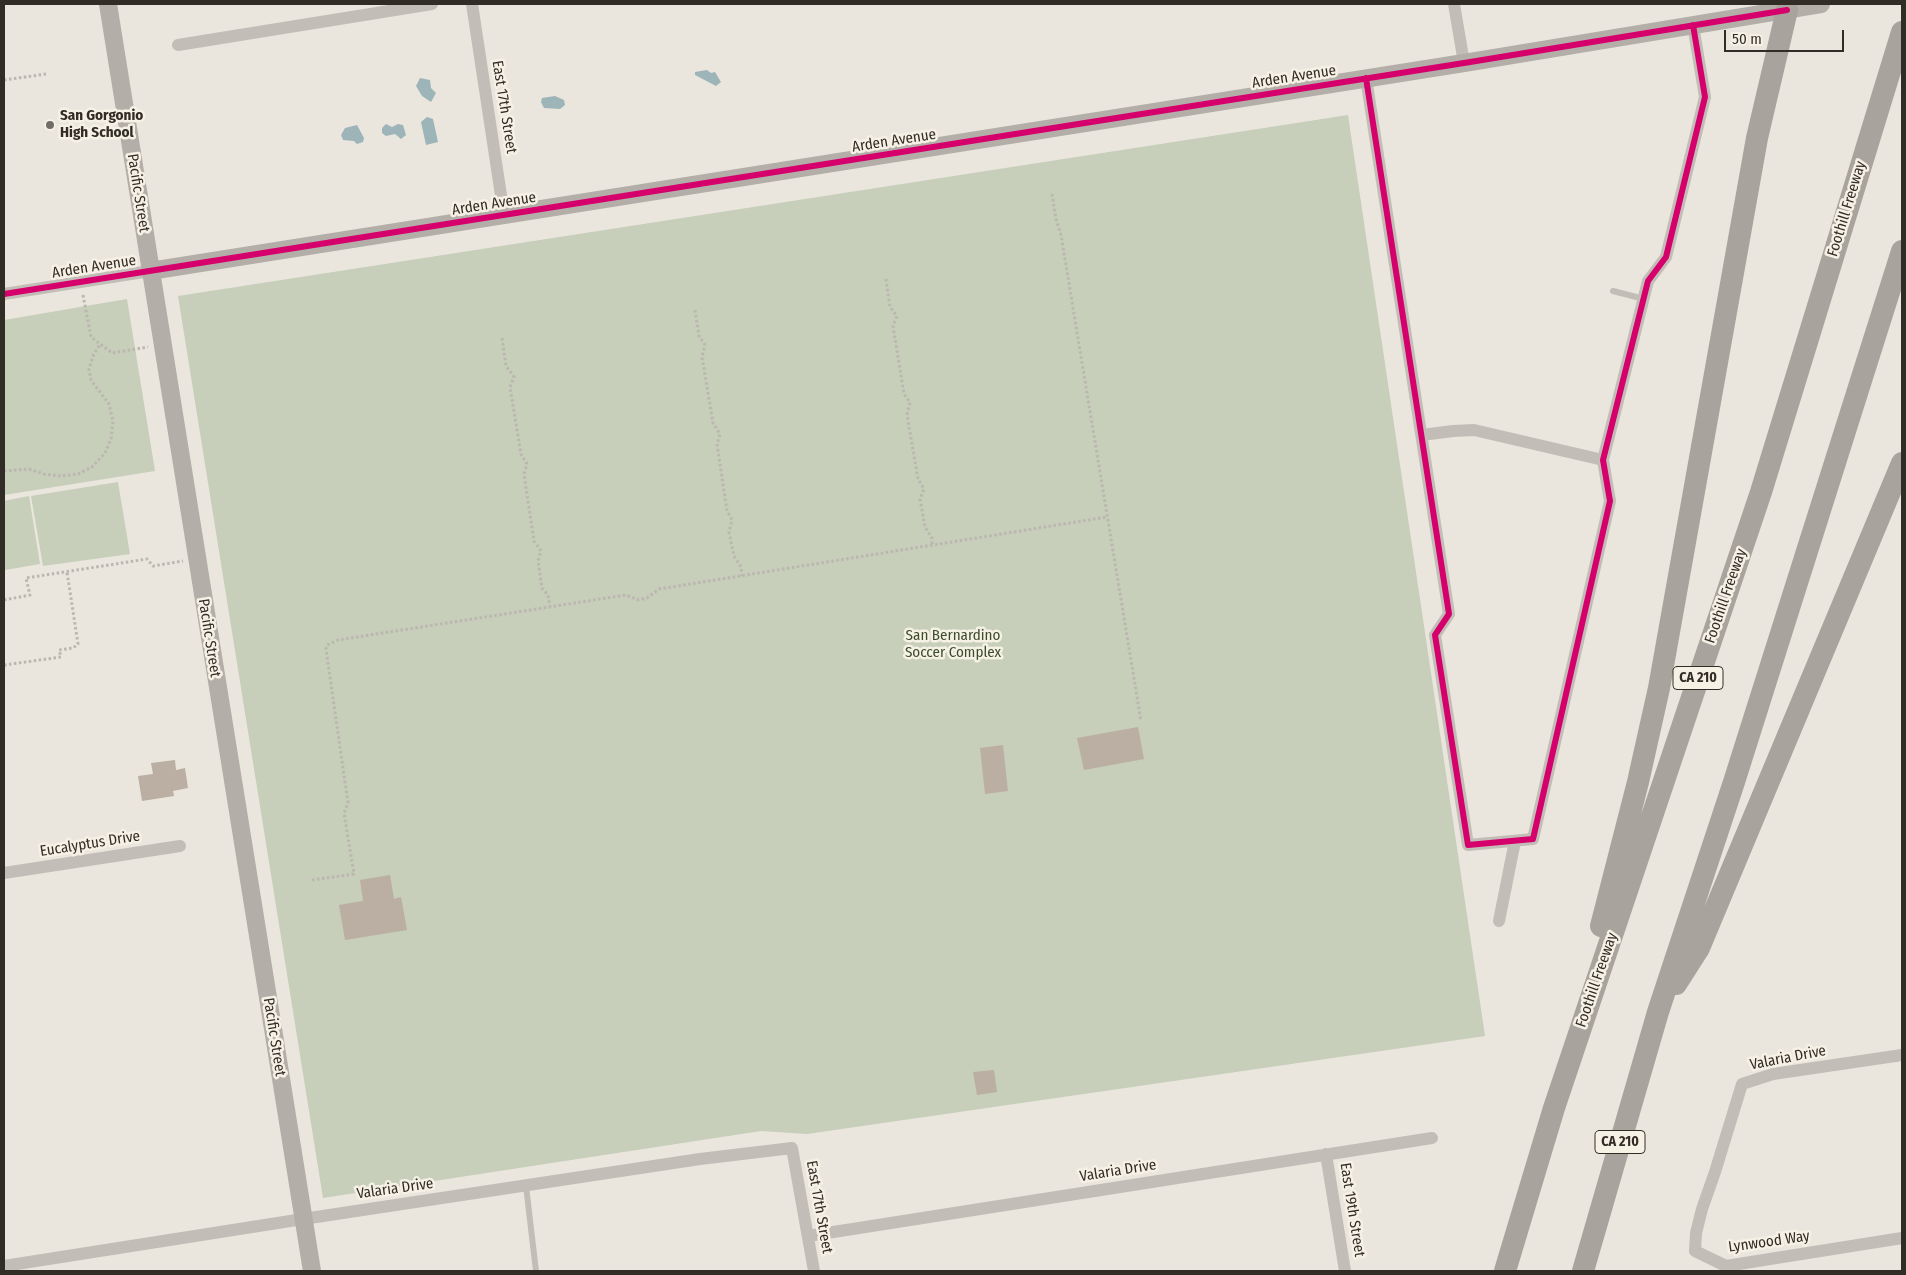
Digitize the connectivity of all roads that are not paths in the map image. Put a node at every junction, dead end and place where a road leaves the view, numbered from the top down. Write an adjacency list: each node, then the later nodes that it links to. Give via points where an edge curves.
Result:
1 (108, 4): 14 (street, Pacific Street)
2 (432, 4): 9 (street)
3 (472, 4): 12 (street, East 17th Street)
4 (1454, 4): 10 (street)
5 (1821, 4): 6 (street, Arden Avenue)
6 (1787, 10): 7 (street, Arden Avenue); 27 (highway, via 1757,138 1659,688)
7 (1692, 25): 10 (street, Arden Avenue); 17 (street, via 1705,96 1666,257 1648,281)
8 (1902, 32): 27 (highway, Foothill Freeway / CA 210, via 1761,492)
9 (178, 45)
10 (1464, 63): 11 (street, Arden Avenue)
11 (1366, 78): 12 (street, Arden Avenue); 18 (street)
12 (504, 216): 14 (street, Arden Avenue)
13 (1902, 251): 25 (highway, CA 210)
14 (150, 271): 16 (street, Arden Avenue); 33 (street, Pacific Street)
15 (1613, 291): 17 (lane)
16 (4, 294)
17 (1644, 299): 19 (street)
18 (1422, 435): 19 (street, via 1474,430); 21 (street, via 1449,614 1435,635 1468,845)
19 (1603, 460): 21 (street, via 1610,501 1533,839)
20 (1902, 463): 25 (highway, via 1699,948)
21 (1516, 841): 24 (street)
22 (180, 846): 23 (street, Eucalyptus Drive)
23 (4, 873)
24 (1500, 920)
25 (1658, 1012): 43 (highway, CA 210)
26 (1902, 1055): 31 (street, Valaria Drive, via 1773,1074 1742,1084)
27 (1554, 1108): 42 (highway, Foothill Freeway / CA 210)
28 (1432, 1138): 30 (street, Valaria Drive)
29 (792, 1148): 32 (street, Valaria Drive); 34 (street, East 17th Street)
30 (1326, 1154): 34 (street, Valaria Drive); 41 (street, East 19th Street)
31 (1715, 1172): 35 (street, Lynwood Way, via 1702,1209 1695,1251 1726,1266)
32 (526, 1186): 33 (street, Valaria Drive); 39 (lane)
33 (303, 1219): 37 (street, Valaria Drive); 38 (street, Pacific Street)
34 (808, 1236): 40 (street, East 17th Street)
35 (1902, 1238)
36 (4, 1266): 37 (street, Valaria Drive)
37 (40, 1266)
38 (312, 1271)
39 (536, 1271)
40 (814, 1271)
41 (1345, 1271)
42 (1505, 1271)
43 (1583, 1271)

